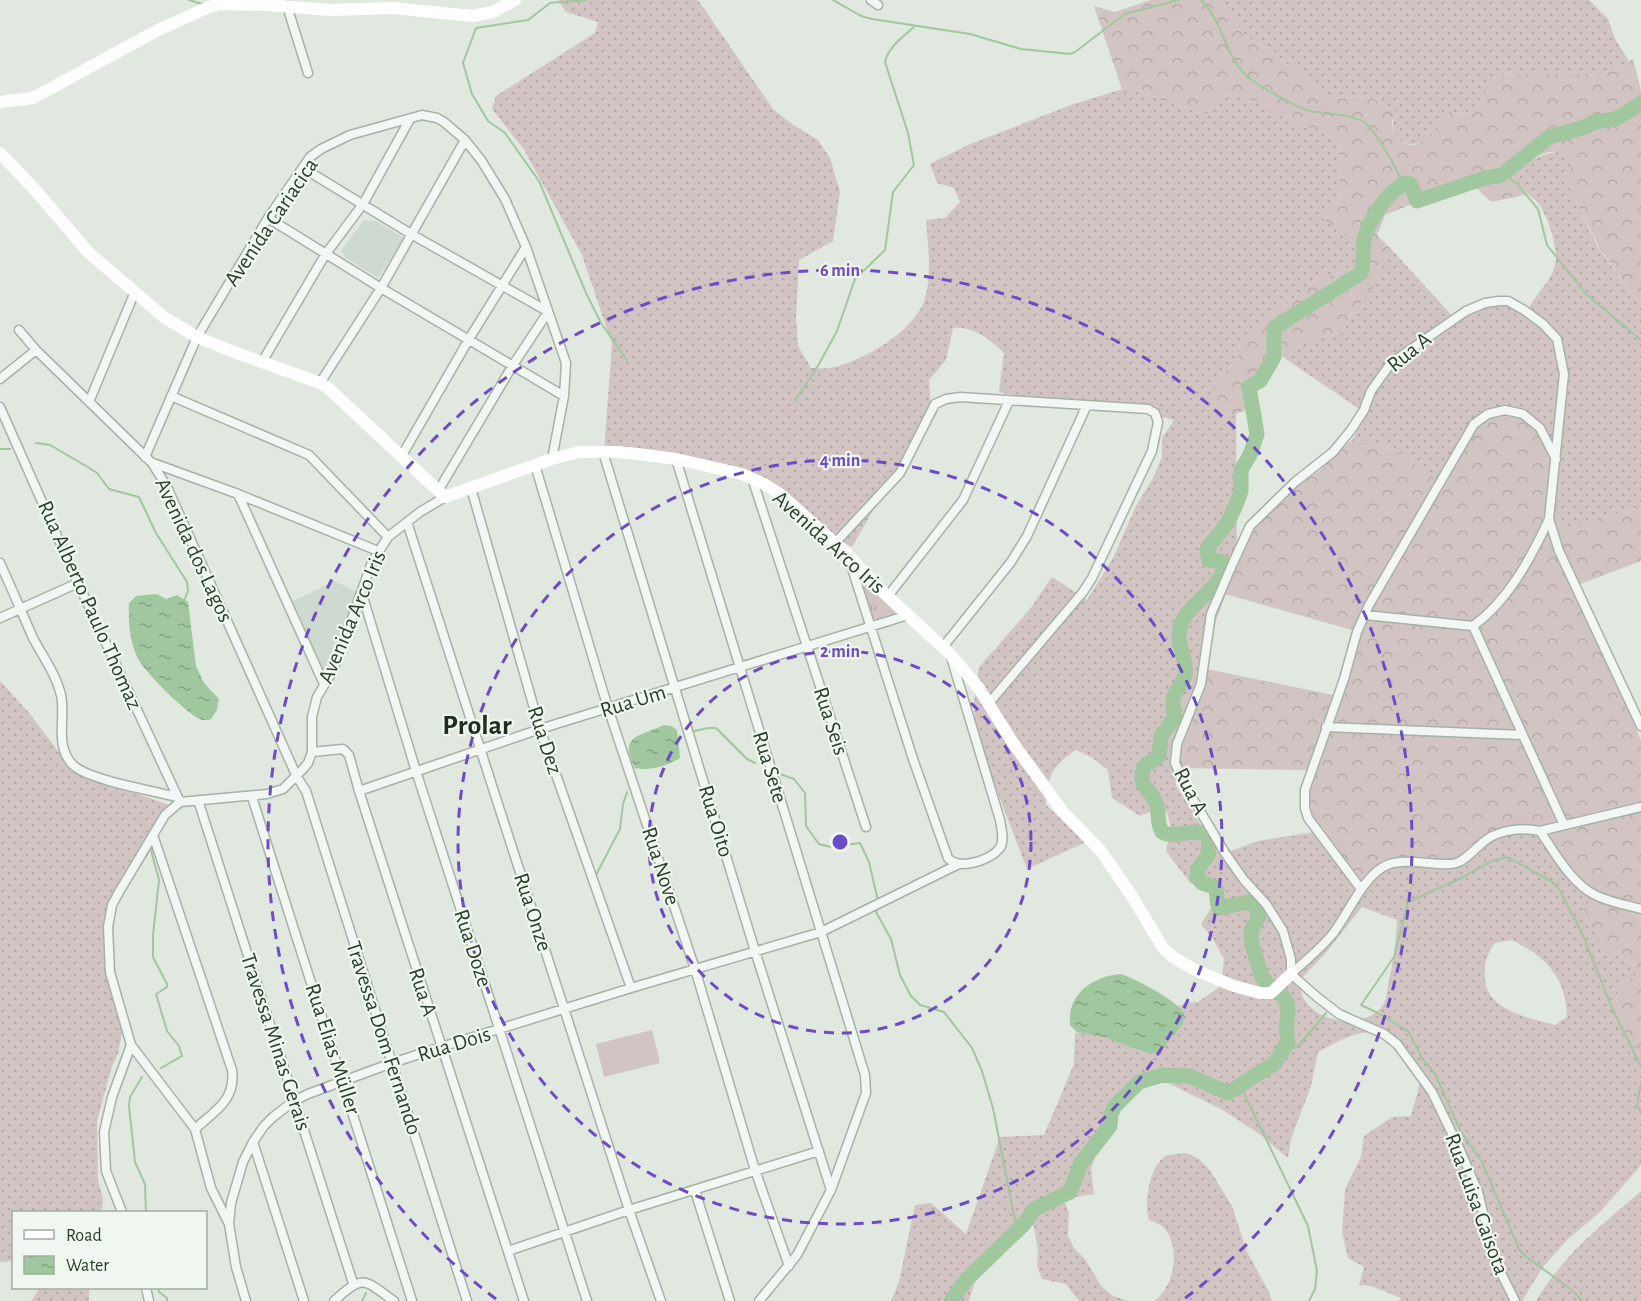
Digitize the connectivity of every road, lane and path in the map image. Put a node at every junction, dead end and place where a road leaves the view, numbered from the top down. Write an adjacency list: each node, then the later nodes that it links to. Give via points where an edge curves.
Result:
1 (515, 0): 3 (street, via 493,12 472,16 404,9)
2 (271, 2): 3 (street); 5 (street, via 208,7 33,98)
3 (287, 6): 4 (street)
4 (308, 73)
5 (0, 102)
6 (410, 119): 7 (street, Avenida Cariacica, via 422,115 437,118); 9 (street, Avenida Cariacica, via 333,142 310,157); 10 (street)
7 (465, 140): 12 (street); 13 (street, Avenida Cariacica, via 498,185)
8 (0, 153): 17 (street, via 88,252)
9 (303, 168): 10 (street); 11 (street, Avenida Cariacica)
10 (363, 204): 12 (street); 14 (street)
11 (268, 218): 14 (street); 20 (street, Avenida Cariacica)
12 (411, 234): 15 (street); 16 (street)
13 (526, 247): 15 (street); 18 (street, Avenida Cariacica)
14 (325, 255): 16 (street); 23 (street)
15 (502, 284): 18 (street); 21 (street)
16 (381, 288): 21 (street); 26 (street)
17 (134, 294): 20 (street); 30 (street)
18 (547, 312): 24 (street); 28 (street, Avenida Cariacica, via 566,363)
19 (19, 330): 22 (street, Avenida dos Lagos)
20 (197, 336): 23 (street); 27 (street, Avenida Cariacica)
21 (469, 339): 24 (street); 34 (street)
22 (36, 350): 25 (street); 30 (street, Avenida dos Lagos)
23 (262, 362): 26 (street)
24 (513, 365): 28 (street); 43 (street)
25 (0, 379)
26 (320, 383): 34 (street, via 337,394)
27 (171, 396): 38 (street, Avenida Cariacica); 46 (street, via 309,455)
28 (564, 396): 35 (street, Avenida Cariacica)
29 (1009, 401): 31 (street); 47 (street, via 960,397 935,404 900,473); 53 (street, via 963,500)
30 (89, 402): 38 (street, Avenida dos Lagos)
31 (1087, 405): 61 (street, via 1027,536); 65 (street, via 1148,409 1155,413 1158,422 1152,451 1083,592)
32 (0, 407): 51 (street, Rua Alberto Paulo Thomaz)
33 (603, 452): 35 (street, Avenida Arco Iris, via 579,452); 36 (street, Avenida Arco Iris); 64 (street, Rua Oito)
34 (401, 457): 43 (street)
35 (552, 459): 39 (street, Avenida Arco Iris)
36 (676, 459): 40 (street, Avenida Arco Iris); 62 (street, Rua Sete)
37 (1556, 459): 44 (street, Rua A); 56 (street, via 1540,428 1523,414 1505,410 1488,414 1474,424); 90 (street, Rua A, via 1564,374 1557,339 1543,324 1508,301 1485,303 1452,319 1391,363 1351,430 1333,452 1250,526 1212,614 1201,684 1180,734 1174,760 1225,853 1283,932)
38 (149, 460): 42 (street); 74 (street, Avenida dos Lagos, via 167,487)
39 (535, 465): 41 (street, Avenida Arco Iris); 66 (street, Rua Nove)
40 (752, 478): 47 (street, Avenida Arco Iris, via 780,494); 60 (street, Rua Seis)
41 (471, 488): 43 (street, Avenida Arco Iris); 69 (street, Rua Dez)
42 (238, 494): 48 (street); 63 (street)
43 (442, 494): 45 (street, Avenida Arco Iris)
44 (1549, 519): 59 (street, Rua A, via 1506,595); 67 (street, via 1559,550)
45 (407, 522): 46 (street, Avenida Arco Iris); 71 (street, Rua Onze)
46 (388, 537): 48 (street, Avenida Arco Iris)
47 (835, 543): 49 (street, Avenida Arco Iris)
48 (378, 551): 52 (street, Avenida Arco Iris)
49 (848, 555): 53 (street, Avenida Arco Iris); 58 (street)
50 (0, 562): 54 (street)
51 (78, 583): 54 (street); 77 (street, Rua Alberto Paulo Thomaz)
52 (362, 594): 63 (street, Avenida Arco Iris, via 335,666); 73 (street, Rua Doze)
53 (888, 596): 55 (street, Avenida Arco Iris)
54 (21, 608): 57 (street); 77 (street, via 58,685 62,746 71,763 94,776)
55 (908, 615): 58 (street, Rua Um); 61 (street, Avenida Arco Iris)
56 (1365, 615): 59 (street); 68 (street)
57 (0, 618)
58 (871, 626): 60 (street, Rua Um); 84 (street, via 948,858)
59 (1473, 626): 70 (street)
60 (807, 646): 62 (street, Rua Um); 81 (street, Rua Seis)
61 (946, 651): 65 (street, Avenida Arco Iris); 84 (street, via 1003,839 1000,848 986,858)
62 (740, 667): 64 (street, Rua Um); 87 (street, Rua Sete)
63 (324, 684): 72 (street, Avenida Arco Iris, via 312,717)
64 (675, 688): 66 (street, Rua Um); 88 (street, Rua Oito)
65 (989, 703): 90 (street, Avenida Arco Iris, via 1063,812 1107,860 1163,948 1184,964 1260,993 1278,988)
66 (608, 708): 69 (street, Rua Um); 89 (street, Rua Nove)
67 (1641, 726)
68 (1326, 727): 70 (street); 85 (street, via 1305,790 1305,808 1316,830)
69 (540, 729): 71 (street, Rua Um); 91 (street, Rua Dez)
70 (1522, 735): 80 (street)
71 (480, 749): 73 (street, Rua Um); 92 (street, Rua Onze)
72 (312, 752): 74 (street); 75 (street, Rua A, via 346,750)
73 (416, 771): 75 (street, Rua Um); 93 (street, Rua Doze)
74 (297, 777): 76 (street, via 283,789); 96 (street, Travessa Dom Fernando, via 306,791)
75 (359, 790): 95 (street, Rua A)
76 (252, 797): 78 (street); 97 (street, Rua Elias Müller)
77 (179, 799): 78 (street); 83 (street)
78 (198, 800): 98 (street, Travessa Minas Gerais)
79 (1641, 807): 80 (street)
80 (1564, 825): 82 (street)
81 (866, 827)
82 (1540, 831): 85 (street, via 1499,833 1454,864 1392,863 1382,867); 86 (street, via 1587,890)
83 (153, 835): 94 (street, via 118,892 108,927 110,972); 99 (street, via 234,1081 223,1103)
84 (959, 864): 87 (street, Rua Dois)
85 (1361, 889): 90 (street, via 1342,922)
86 (1641, 909)
87 (821, 932): 88 (street, Rua Dois); 103 (street, Rua Sete, via 865,1075 866,1093)
88 (755, 951): 89 (street, Rua Dois); 101 (street, Rua Oito)
89 (695, 969): 91 (street, Rua Dois); 102 (street, Rua Nove)
90 (1292, 974): 123 (street, Rua Luisa Gaisota, via 1339,1014 1397,1044 1432,1092 1478,1192 1494,1259)
91 (631, 988): 92 (street, Rua Dois)
92 (564, 1009): 93 (street, Rua Dois); 105 (street, Rua Onze)
93 (500, 1030): 95 (street, Rua Dois); 108 (street, Rua Doze)
94 (131, 1045): 99 (street); 106 (street, via 104,1132 106,1171)
95 (441, 1047): 96 (street, Rua Dois); 109 (street, Rua A)
96 (392, 1063): 97 (street, Rua Dois); 117 (street, Travessa Dom Fernando)
97 (343, 1080): 98 (street, Rua Dois); 116 (street, Rua Elias Müller)
98 (294, 1101): 100 (street, Rua Dois, via 264,1126); 111 (street, Travessa Minas Gerais)
99 (195, 1129): 107 (street, via 211,1188)
100 (253, 1142): 107 (street, Rua Dois, via 243,1162); 113 (street)
101 (819, 1151): 102 (street); 103 (street, Rua Oito)
102 (755, 1170): 104 (street); 110 (street, Rua Nove)
103 (831, 1190): 110 (street)
104 (695, 1191): 105 (street); 121 (street)
105 (629, 1210): 108 (street); 120 (street, Rua Onze)
106 (122, 1211)
107 (229, 1224): 112 (street)
108 (565, 1233): 109 (street); 119 (street, Rua Doze)
109 (508, 1251): 118 (street, Rua A)
110 (789, 1266): 122 (street)
111 (353, 1283): 114 (street); 115 (street, via 369,1283)
112 (246, 1301)
113 (304, 1301)
114 (334, 1301)
115 (394, 1301)
116 (412, 1301)
117 (467, 1301)
118 (524, 1301)
119 (587, 1301)
120 (660, 1301)
121 (730, 1301)
122 (759, 1301)
123 (1515, 1301)

